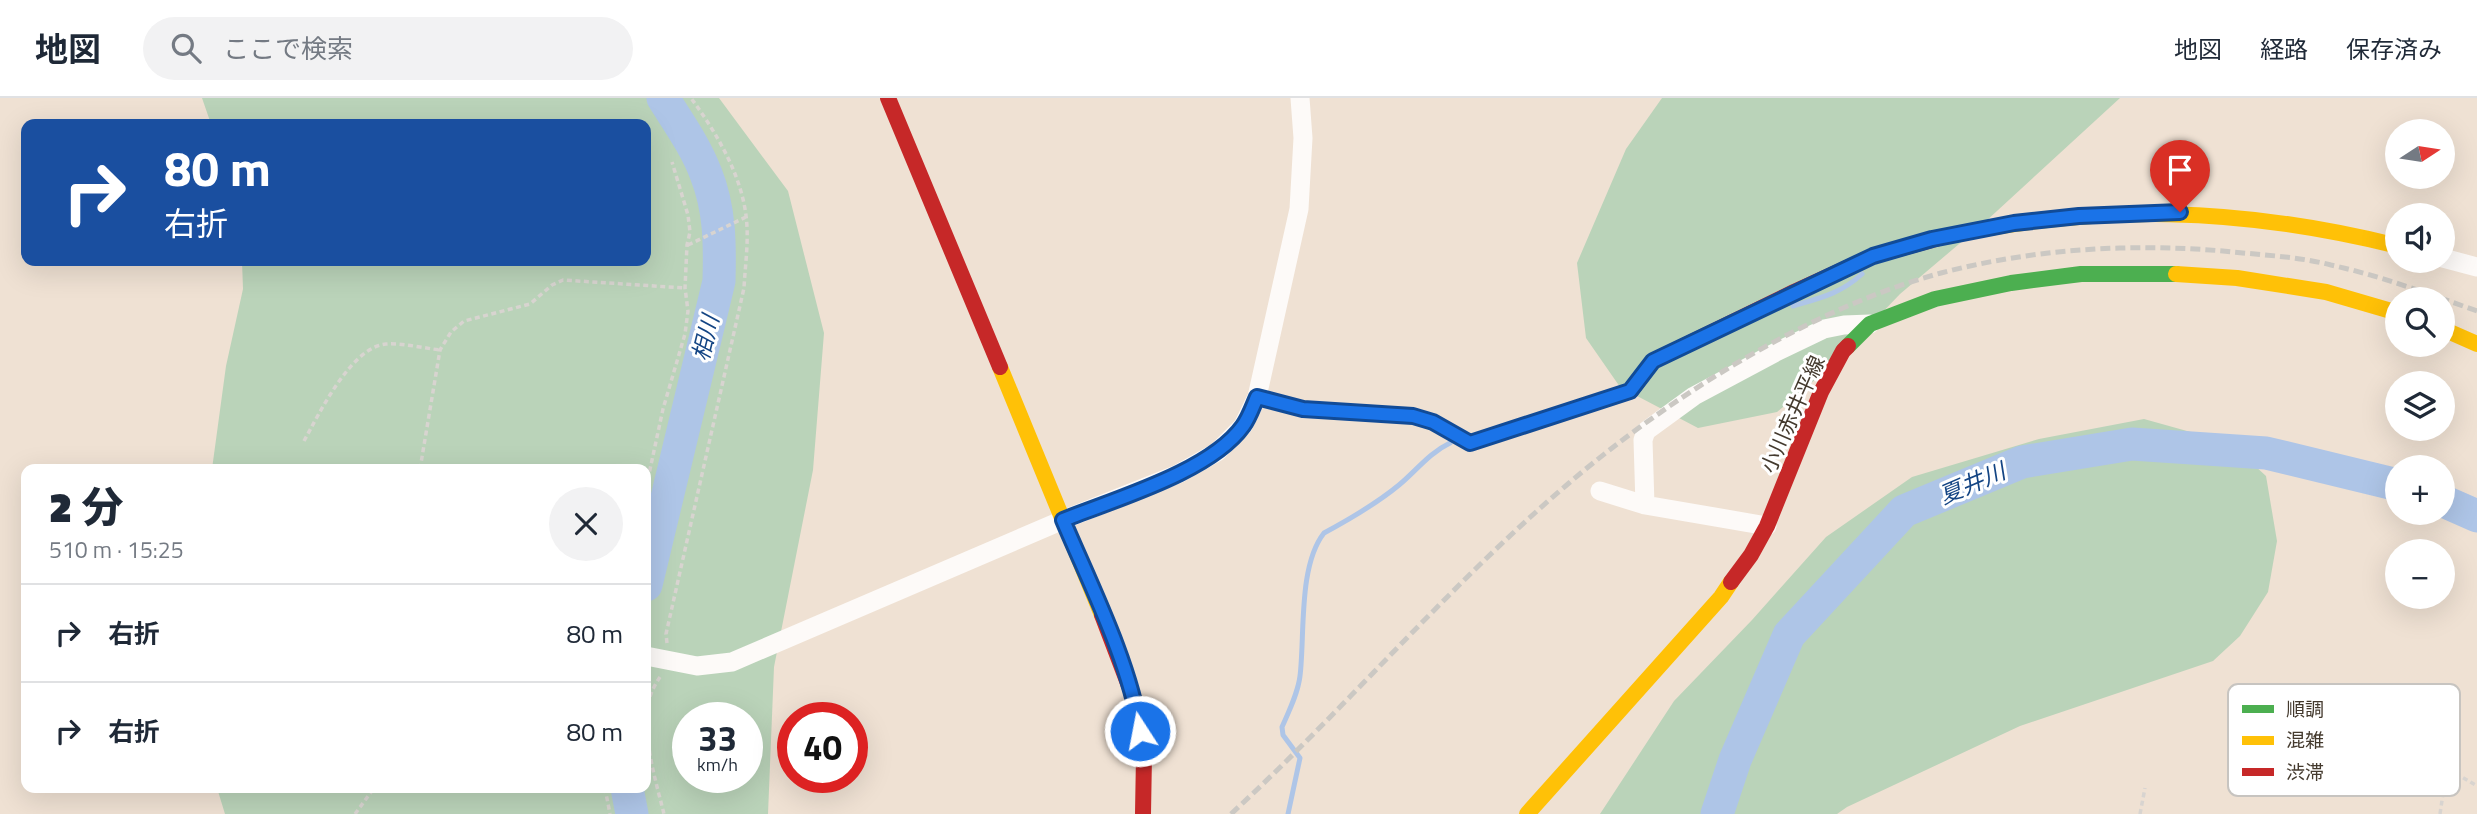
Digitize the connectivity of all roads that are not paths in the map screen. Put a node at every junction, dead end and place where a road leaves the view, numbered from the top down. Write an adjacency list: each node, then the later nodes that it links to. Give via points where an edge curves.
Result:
1 (888, 98): 13 (street)
2 (1300, 98): 10 (street, via 1299,209)
3 (2385, 242): 10 (street, via 2293,223 2180,212 2014,223 1932,239 1873,256 1653,361 1630,391 1470,443 1413,416 1303,409)
4 (2455, 261): 5 (street)
5 (2477, 267)
6 (2385, 309): 7 (street, 小川赤井平線, via 2326,292 2237,278 2081,274 1935,299)
7 (1870, 324): 12 (street, via 1824,329 1694,396 1646,431); 14 (street, 小川赤井平線, via 1843,351 1821,392)
8 (2455, 334): 9 (street)
9 (2477, 344)
10 (1257, 397): 13 (street, via 1244,426 1217,452 1178,474)
11 (1601, 491): 12 (street)
12 (1645, 505): 14 (street)
13 (1063, 520): 15 (street, via 732,662 697,666); 16 (street, via 1137,707 1144,756)
14 (1767, 526): 17 (street, 小川赤井平線, via 1721,597)
15 (656, 658)
16 (1143, 814)
17 (1527, 814)

